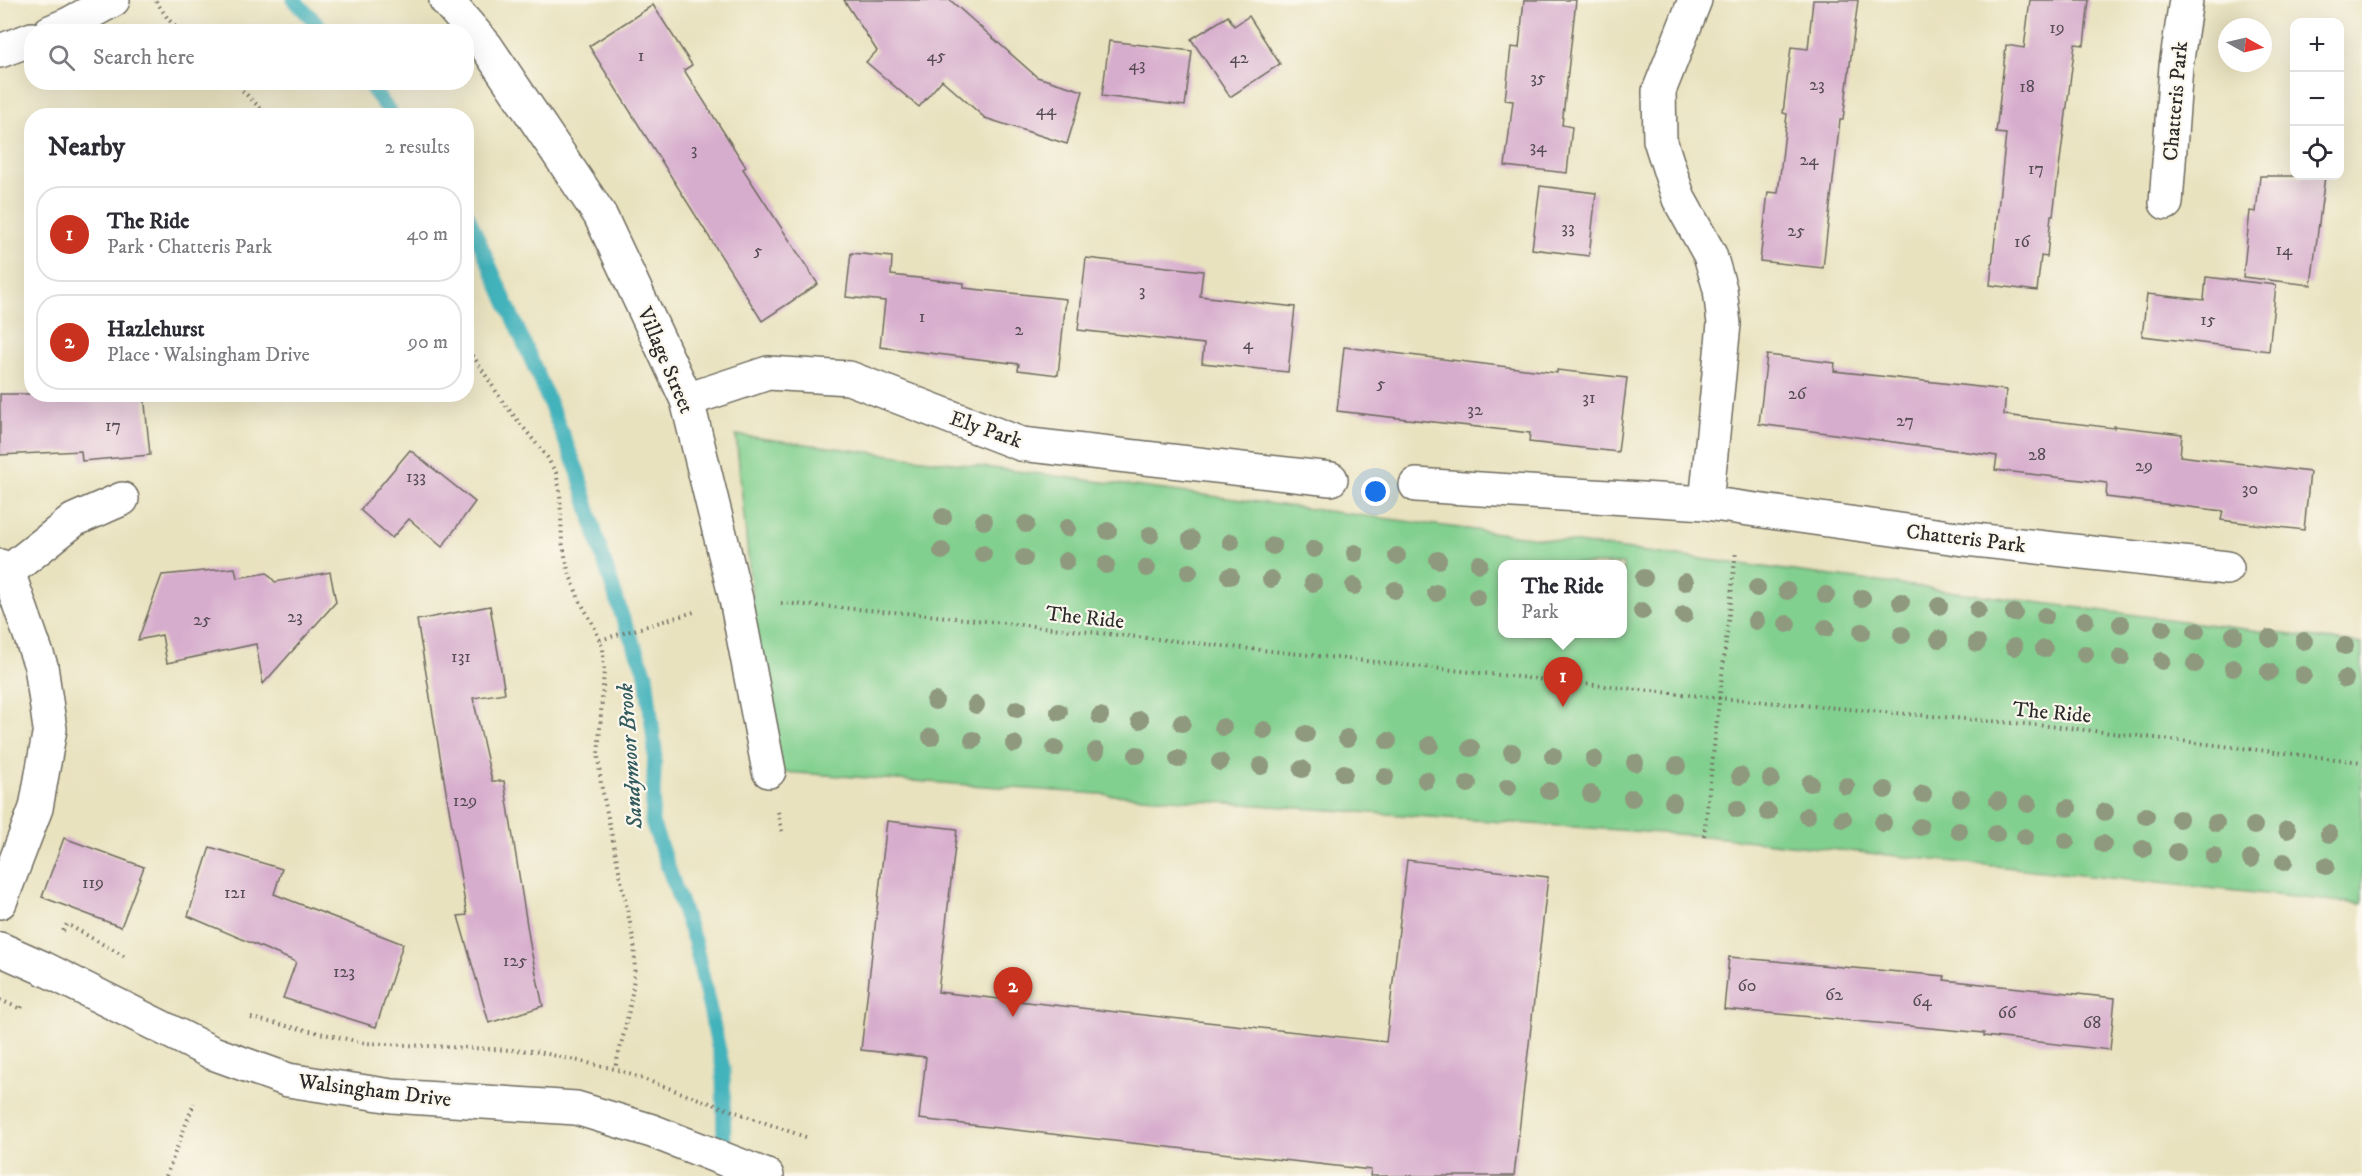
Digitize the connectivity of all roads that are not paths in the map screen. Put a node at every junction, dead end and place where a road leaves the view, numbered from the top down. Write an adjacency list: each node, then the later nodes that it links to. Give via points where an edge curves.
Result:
1 (113, 0): 5 (street)
2 (446, 0): 6 (street, Village Street)
3 (1695, 0): 15 (street, via 1659,91 1660,140 1679,199 1710,255 1720,289 1724,324)
4 (2186, 0): 10 (street, Chatteris Park, via 2176,66)
5 (69, 24)
6 (467, 24)
7 (474, 32): 11 (street, Village Street, via 600,215)
8 (24, 42): 9 (street)
9 (0, 51)
10 (2166, 203)
11 (687, 400): 12 (street, Ely Park, via 768,373 849,378 1021,444); 18 (street, Village Street, via 736,599)
12 (1331, 479)
13 (1416, 485): 15 (street, Chatteris Park)
14 (123, 500): 17 (street, via 74,520)
15 (1706, 503): 16 (street, Chatteris Park, via 1957,538)
16 (2227, 568)
17 (4, 569): 19 (street, via 41,666 50,729 36,808)
18 (769, 771)
19 (0, 902)
20 (0, 949): 21 (street, Walsingham Drive, via 213,1053 288,1080 392,1096 576,1108 652,1131)
21 (767, 1176)

